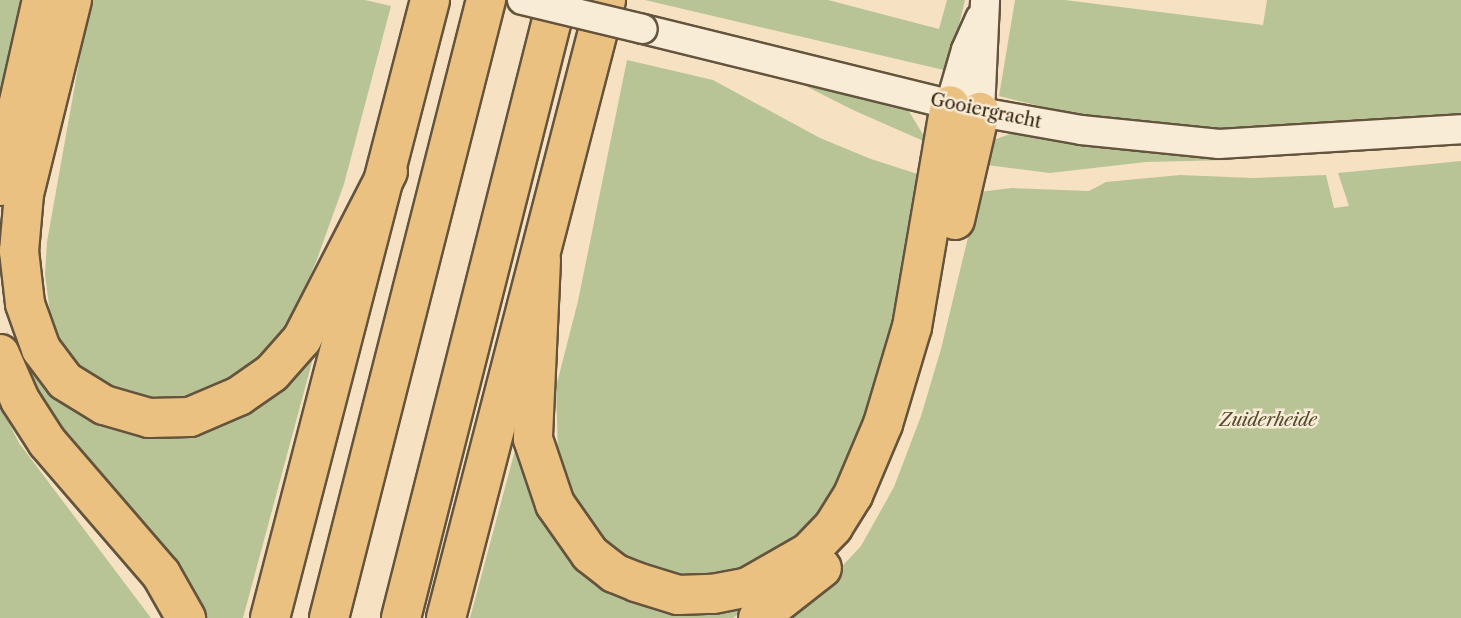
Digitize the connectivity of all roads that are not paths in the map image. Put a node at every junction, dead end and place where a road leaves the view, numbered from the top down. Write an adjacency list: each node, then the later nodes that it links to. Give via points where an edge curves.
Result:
1 (42, 0): 12 (highway)
2 (72, 0): 11 (highway, via 24,194 19,251 24,304 41,349 65,382 104,405 149,418 190,417 239,396 272,373 302,339)
3 (429, 0): 11 (highway)
4 (486, 0): 17 (highway)
5 (522, 0): 9 (street, Gooiergracht, bridge)
6 (556, 0): 18 (highway)
7 (606, 0): 13 (highway)
8 (984, 6): 9 (street, via 966,50)
9 (965, 108): 10 (street, Gooiergracht, via 1080,130 1219,144); 13 (highway, via 912,327 883,424 853,495 833,527 809,552 748,587 678,594 635,582 590,554 555,505 533,439); 20 (highway, via 964,170 934,329 883,484 862,524 840,552)
10 (1461, 129)
11 (387, 172): 16 (highway)
12 (0, 187)
13 (541, 260): 19 (highway)
14 (0, 354): 15 (highway, via 20,401 47,442 161,574)
15 (186, 618)
16 (270, 618)
17 (329, 618)
18 (401, 618)
19 (446, 618)
20 (758, 618)

